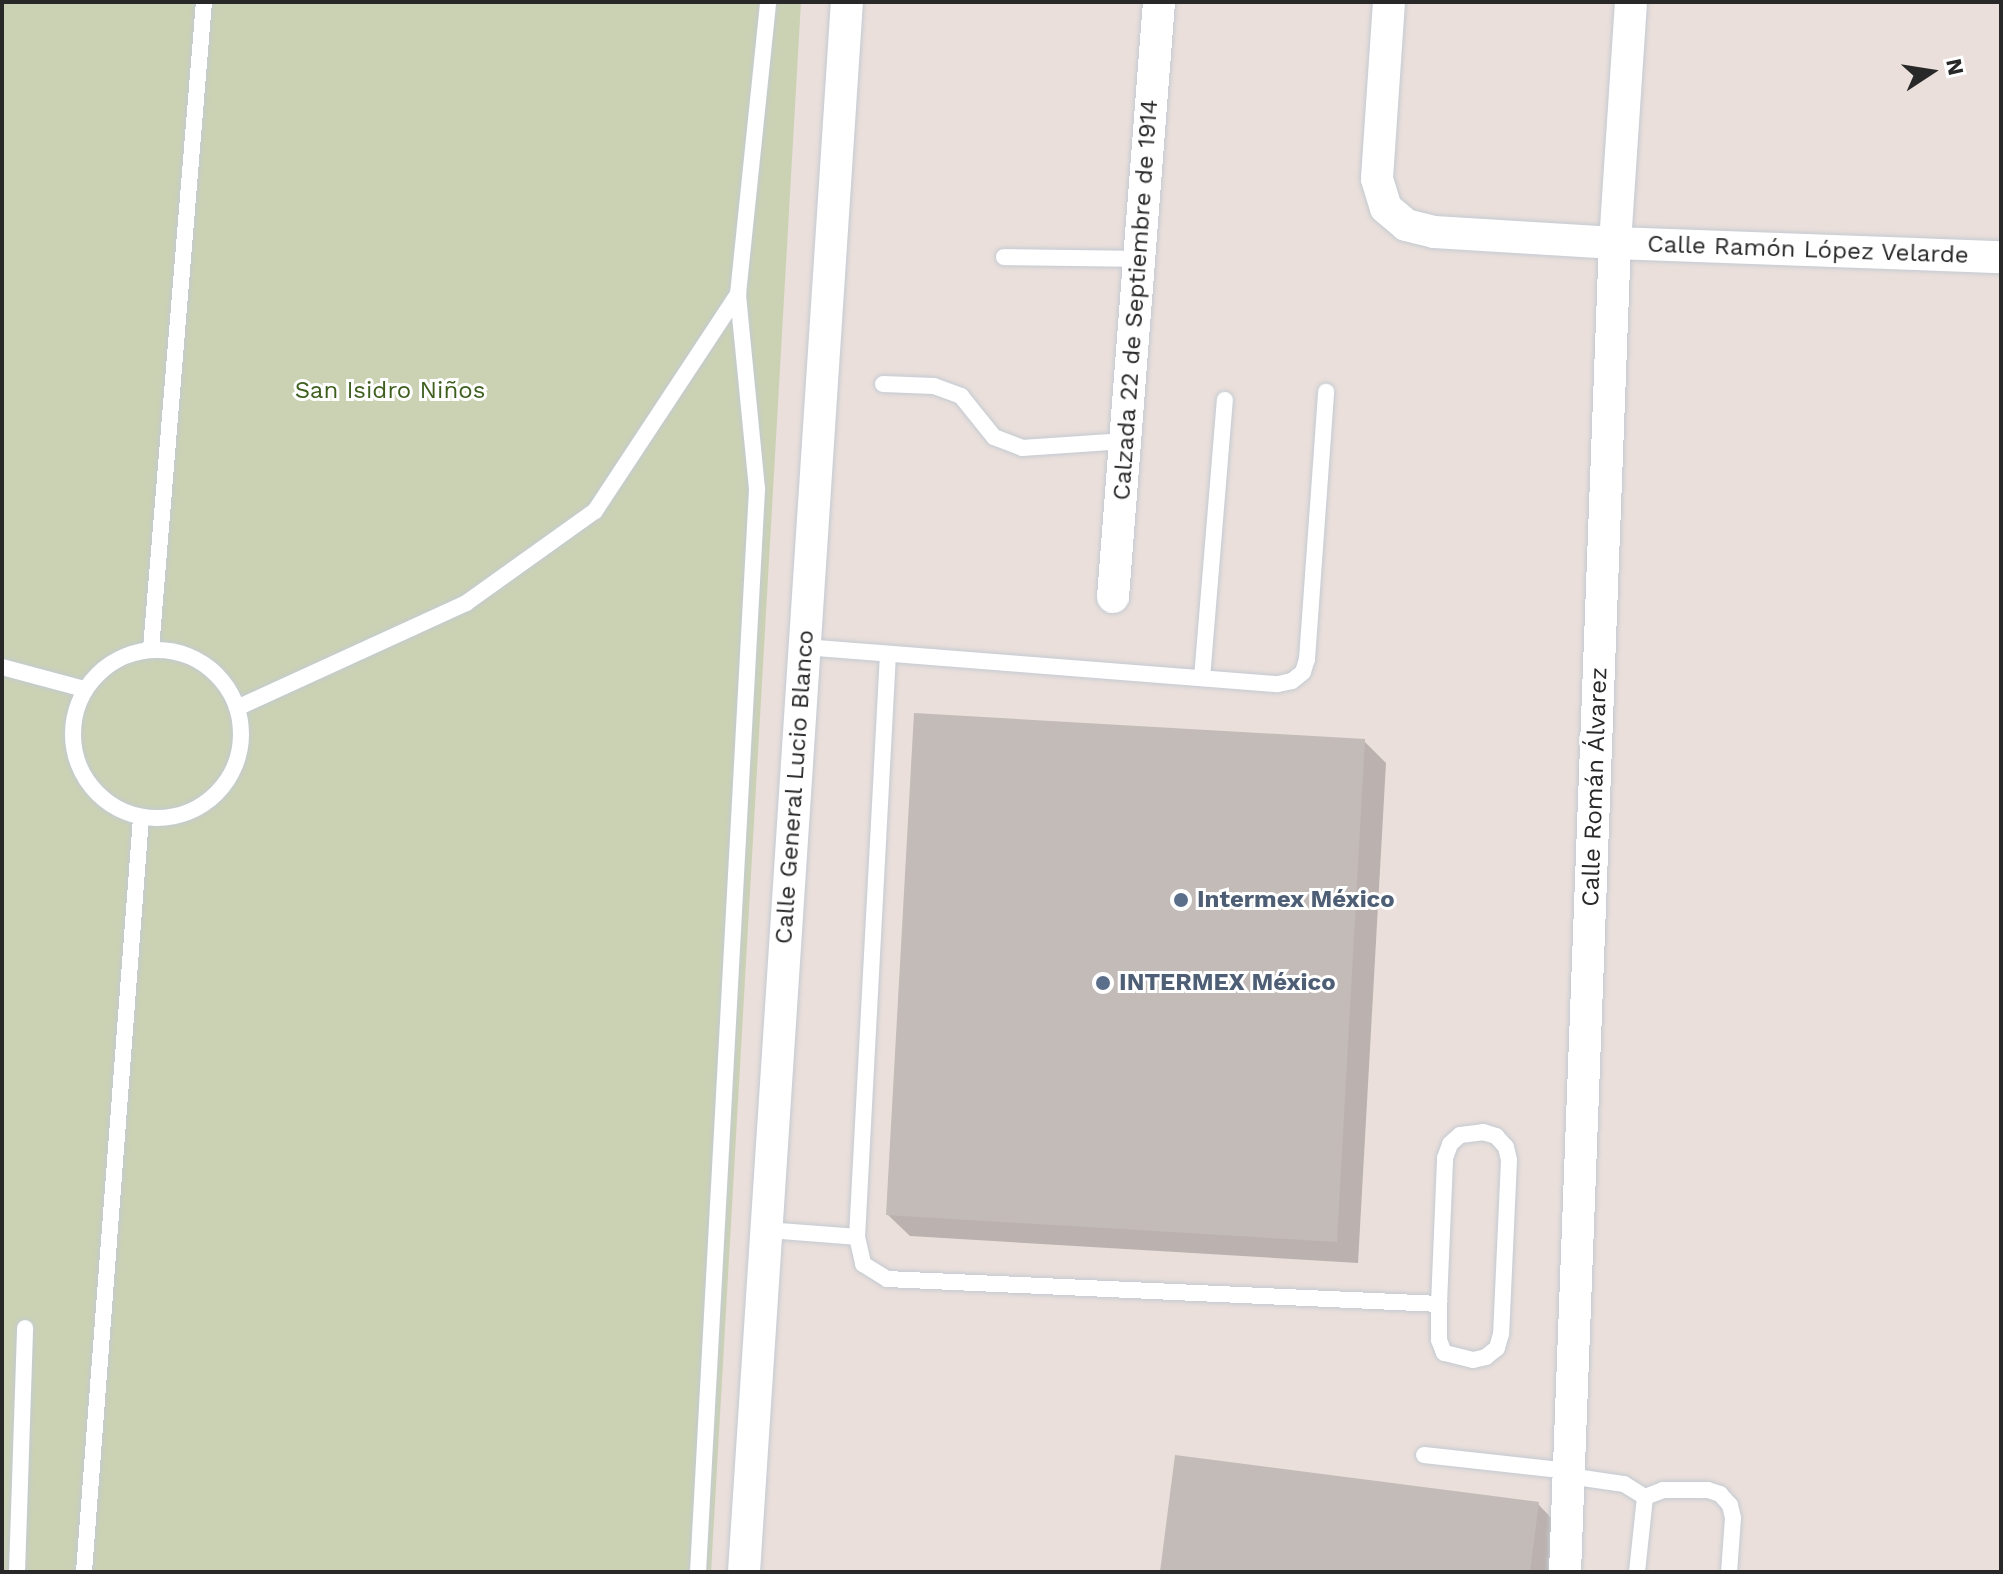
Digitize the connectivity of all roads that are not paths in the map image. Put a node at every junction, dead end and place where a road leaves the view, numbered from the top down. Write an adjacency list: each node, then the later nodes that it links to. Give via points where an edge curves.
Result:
1 (204, 2): 19 (lane)
2 (768, 2): 12 (lane)
3 (864, 2): 7 (street)
4 (1159, 2): 11 (street, Calzada 22 de Septiembre de 1914)
5 (1389, 2): 8 (street, Calle Ramón López Velarde, via 1377,179 1386,208 1406,225 1434,232)
6 (1631, 2): 8 (street, Calle Román Álvarez)
7 (846, 16): 18 (street, Calle General Lucio Blanco)
8 (1615, 243): 10 (street, Calle Ramón López Velarde); 31 (street, Calle Román Álvarez)
9 (1004, 257): 11 (lane)
10 (2001, 257)
11 (1139, 259): 16 (street, Calzada 22 de Septiembre de 1914)
12 (738, 294): 24 (lane, via 595,511 466,603); 35 (lane, via 757,489)
13 (883, 384): 16 (lane, via 934,386 961,396 994,437 1022,448)
14 (1326, 392): 22 (lane, via 1303,672 1278,684)
15 (1225, 400): 22 (lane)
16 (1125, 441): 17 (street, Calzada 22 de Septiembre de 1914)
17 (1113, 597)
18 (804, 647): 20 (lane); 26 (street, Calle General Lucio Blanco)
19 (151, 649): 23 (lane, via 125,655); 24 (lane, via 179,652 205,664 225,683)
20 (888, 654): 22 (lane); 27 (lane)
21 (2, 667): 23 (lane)
22 (1202, 678)
23 (84, 689): 25 (lane, via 74,715 72,742 79,769 94,792 115,809)
24 (237, 708): 25 (lane, via 241,737 235,766 221,790 197,809 170,819)
25 (141, 818): 34 (lane)
26 (767, 1230): 27 (lane); 36 (street, Calle General Lucio Blanco)
27 (857, 1237): 28 (lane, via 863,1264 887,1279)
28 (1439, 1304): 28 (lane, via 1444,1353 1473,1360 1497,1348 1509,1160 1496,1136 1483,1132 1460,1135 1445,1158)
29 (25, 1328): 33 (lane)
30 (1424, 1455): 31 (lane)
31 (1569, 1474): 32 (lane, via 1624,1484); 37 (street, Calle Román Álvarez)
32 (1645, 1497): 38 (lane); 39 (lane, via 1663,1490 1720,1494 1733,1518)
33 (17, 1572)
34 (84, 1572)
35 (698, 1572)
36 (744, 1572)
37 (1565, 1572)
38 (1637, 1572)
39 (1729, 1572)

